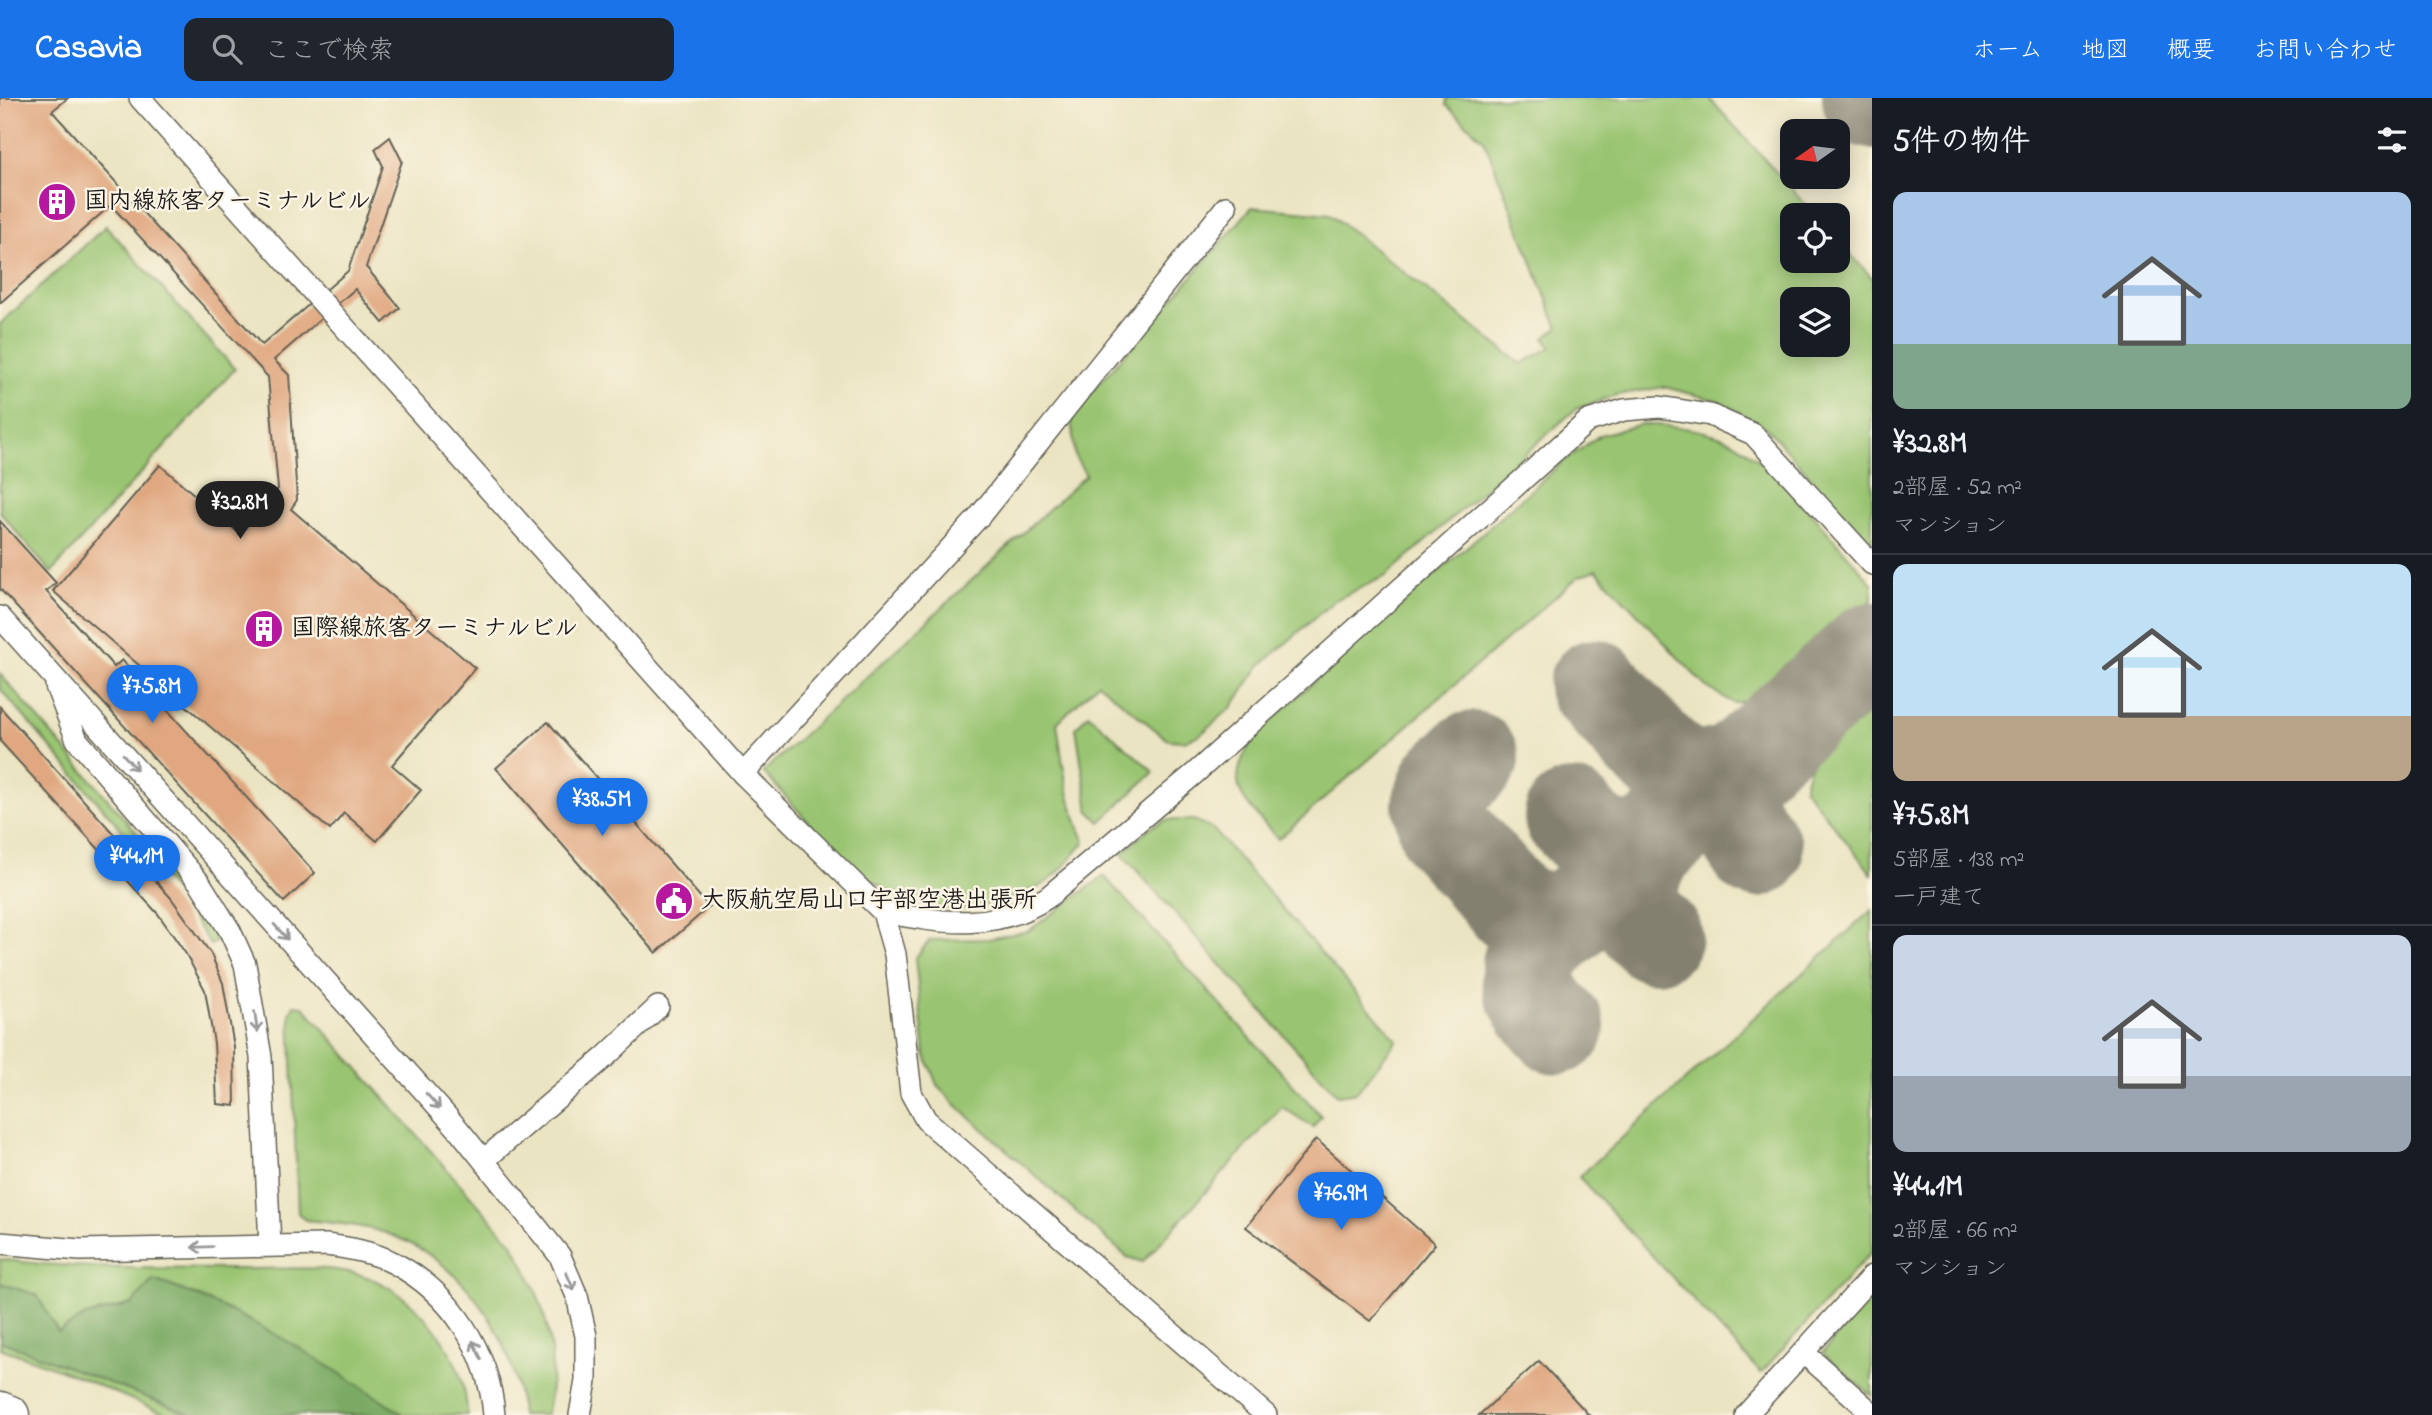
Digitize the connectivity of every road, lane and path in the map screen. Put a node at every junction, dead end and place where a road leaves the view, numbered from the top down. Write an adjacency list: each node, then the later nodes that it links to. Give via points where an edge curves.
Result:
1 (140, 98): 6 (lane)
2 (1226, 207): 6 (lane, via 978,519)
3 (1872, 564): 7 (lane, via 1753,434 1710,415 1659,407 1624,410 1588,421 1194,774 1048,897 1026,912 982,921 937,923)
4 (0, 617): 5 (lane)
5 (52, 674): 9 (lane, one-way to 9); 11 (lane, one-way to 11, via 77,740 200,883 244,964 261,1057)
6 (743, 774): 7 (lane)
7 (883, 912): 19 (lane, via 895,954 911,1093 926,1120)
8 (658, 1007): 9 (lane)
9 (484, 1160): 18 (lane, one-way to 18, via 560,1256 577,1296 586,1336)
10 (0, 1243): 11 (lane, one-way to 10, via 80,1250)
11 (270, 1245): 17 (lane, one-way to 11, via 484,1365 466,1329 420,1279 361,1250)
12 (1872, 1276): 13 (lane)
13 (1804, 1353): 15 (lane); 20 (lane)
14 (0, 1411): 16 (main road)
15 (1872, 1413)
16 (10, 1415)
17 (494, 1415)
18 (580, 1415)
19 (1266, 1415)
20 (1746, 1415)

